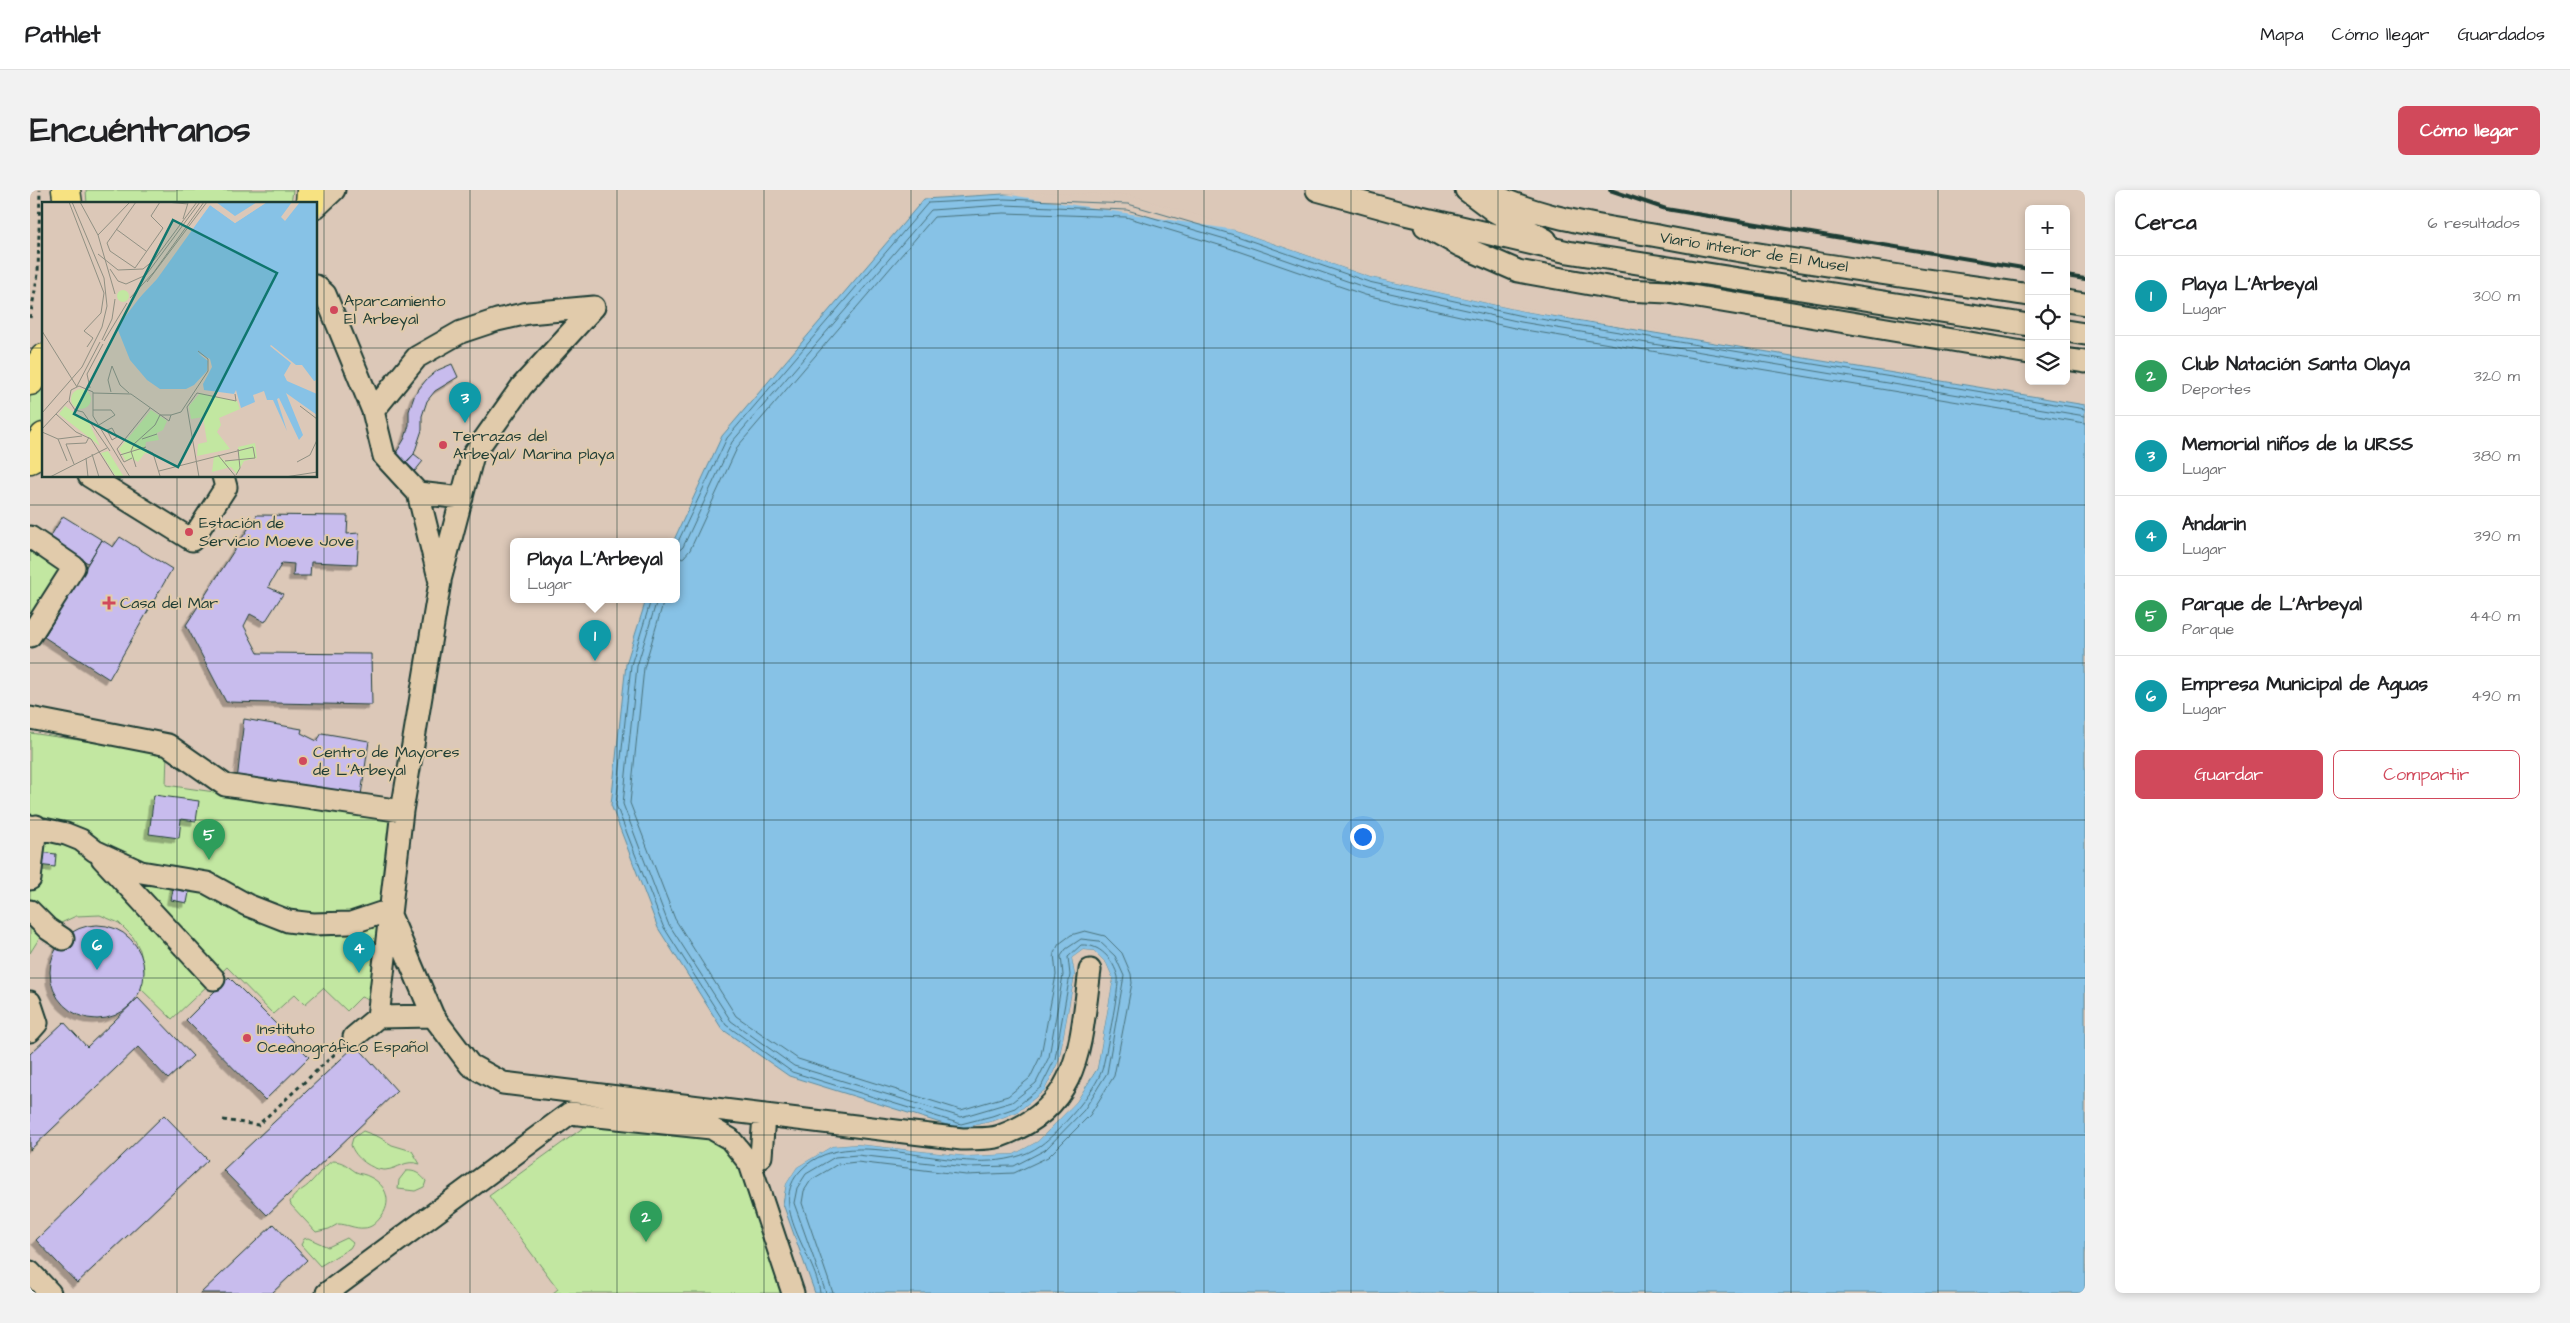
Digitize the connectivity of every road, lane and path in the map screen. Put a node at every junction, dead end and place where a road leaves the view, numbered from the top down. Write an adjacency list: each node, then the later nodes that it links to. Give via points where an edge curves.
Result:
1 (40, 190): 14 (path, via 38,274)
2 (334, 190): 6 (street)
3 (1317, 190): 7 (street, Viario interior de El Musel)
4 (1466, 190): 8 (street, Viario interior de El Musel, via 1494,211)
5 (1484, 190): 11 (street, Viario interior de El Musel, via 1506,202 1576,221 1730,250)
6 (318, 205)
7 (1405, 214): 8 (street, Viario interior de El Musel); 10 (street, Viario interior de El Musel, via 1461,246 1518,271 1624,290)
8 (1568, 252): 10 (street, Viario interior de El Musel); 15 (street, Viario interior de El Musel)
9 (318, 288): 23 (street, via 325,294)
10 (1668, 292): 18 (street, Viario interior de El Musel)
11 (2025, 294)
12 (2070, 302): 13 (street)
13 (2085, 304)
14 (30, 318)
15 (2025, 324)
16 (2070, 331): 17 (street)
17 (2085, 334)
18 (2025, 352)
19 (2070, 360): 21 (street)
20 (42, 361): 22 (highway)
21 (2085, 362)
22 (30, 381)
23 (373, 412): 26 (street, via 384,456); 27 (street, via 417,357 461,332 528,313 594,307 522,386 473,455)
24 (93, 478): 25 (street, via 192,540 226,487)
25 (224, 478)
26 (418, 493): 27 (street); 29 (street)
27 (462, 498): 29 (street)
28 (30, 537): 30 (street, via 74,567)
29 (440, 582): 32 (street)
30 (30, 636)
31 (42, 716): 32 (street, via 168,744 225,785)
32 (402, 811): 37 (street)
33 (33, 826): 34 (street, via 81,840); 35 (street)
34 (95, 851): 37 (street, via 141,872 206,883 288,921 351,923 381,913); 40 (street)
35 (30, 879)
36 (30, 911): 38 (street, via 48,929)
37 (390, 915): 42 (street); 43 (street)
38 (63, 938)
39 (1090, 970): 48 (street, via 1078,1058 1064,1089 1038,1117 999,1136 962,1139)
40 (214, 979)
41 (30, 1002): 44 (street)
42 (433, 1016): 43 (street); 46 (street, via 470,1065 503,1083)
43 (378, 1017): 45 (street)
44 (34, 1027)
45 (354, 1037): 49 (path, via 258,1125)
46 (574, 1091): 47 (street); 48 (street)
47 (570, 1113): 50 (street, via 711,1128 730,1139); 53 (street)
48 (764, 1116): 50 (street, via 761,1156)
49 (223, 1120)
50 (750, 1164): 54 (street)
51 (30, 1272): 52 (street)
52 (50, 1293)
53 (327, 1293)
54 (793, 1293)

